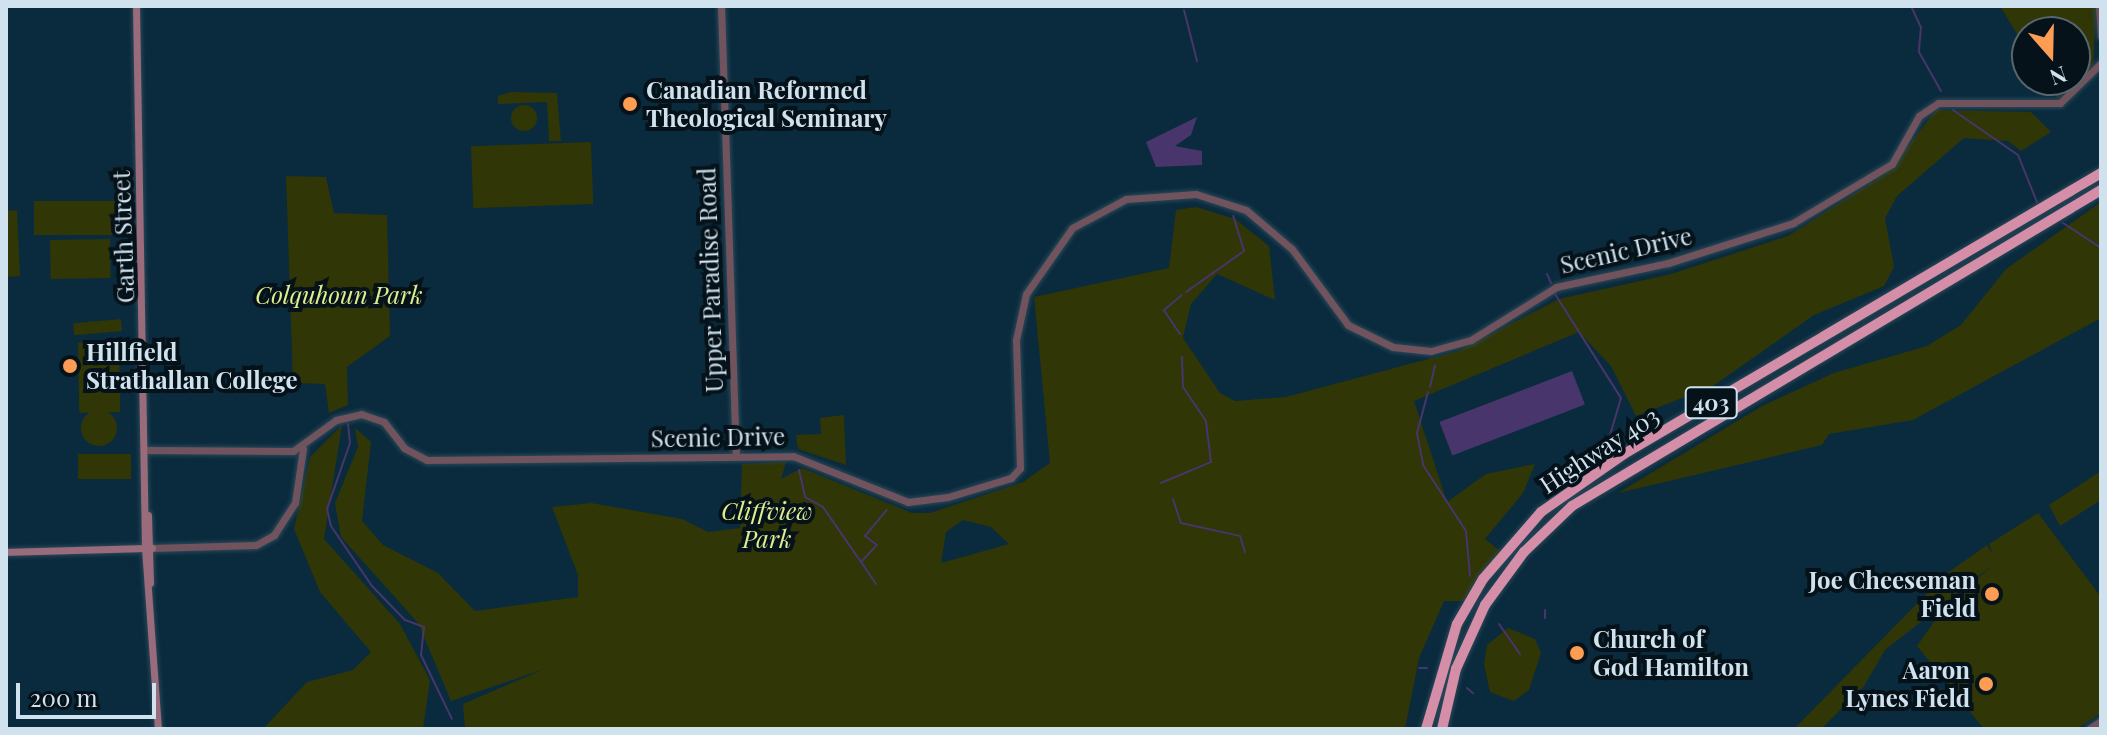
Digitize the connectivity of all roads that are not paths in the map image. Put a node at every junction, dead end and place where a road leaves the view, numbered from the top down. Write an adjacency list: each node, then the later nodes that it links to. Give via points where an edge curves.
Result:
1 (136, 6): 9 (main road, Garth Street)
2 (721, 6): 10 (street, Upper Paradise Road)
3 (2099, 6): 4 (street)
4 (2101, 36)
5 (2101, 63): 10 (street, Scenic Drive, via 2060,103 1938,103 1919,116 1892,164 1793,223 1653,267 1556,287 1471,340 1431,351 1393,347 1348,325 1292,249 1246,210 1196,194 1136,195 1072,228 1029,285 1017,330 1020,463 1011,478 908,502 809,458)
6 (2101, 173): 15 (highway, Highway 403 / 403, via 1624,454 1541,512 1483,579 1457,624)
7 (2101, 190): 16 (highway, Highway 403 / 403, via 1563,514 1485,605 1456,669)
8 (303, 449): 9 (street); 10 (street, Scenic Drive, via 336,420 361,414 384,422 404,448 427,460); 11 (street, via 295,503 274,535 256,545)
9 (148, 450): 11 (main road, Garth Street)
10 (736, 456)
11 (148, 548): 12 (main road); 14 (main road, Garth Street)
12 (6, 552)
13 (2101, 721): 17 (street)
14 (158, 729)
15 (1426, 729)
16 (1442, 729)
17 (2089, 729)

